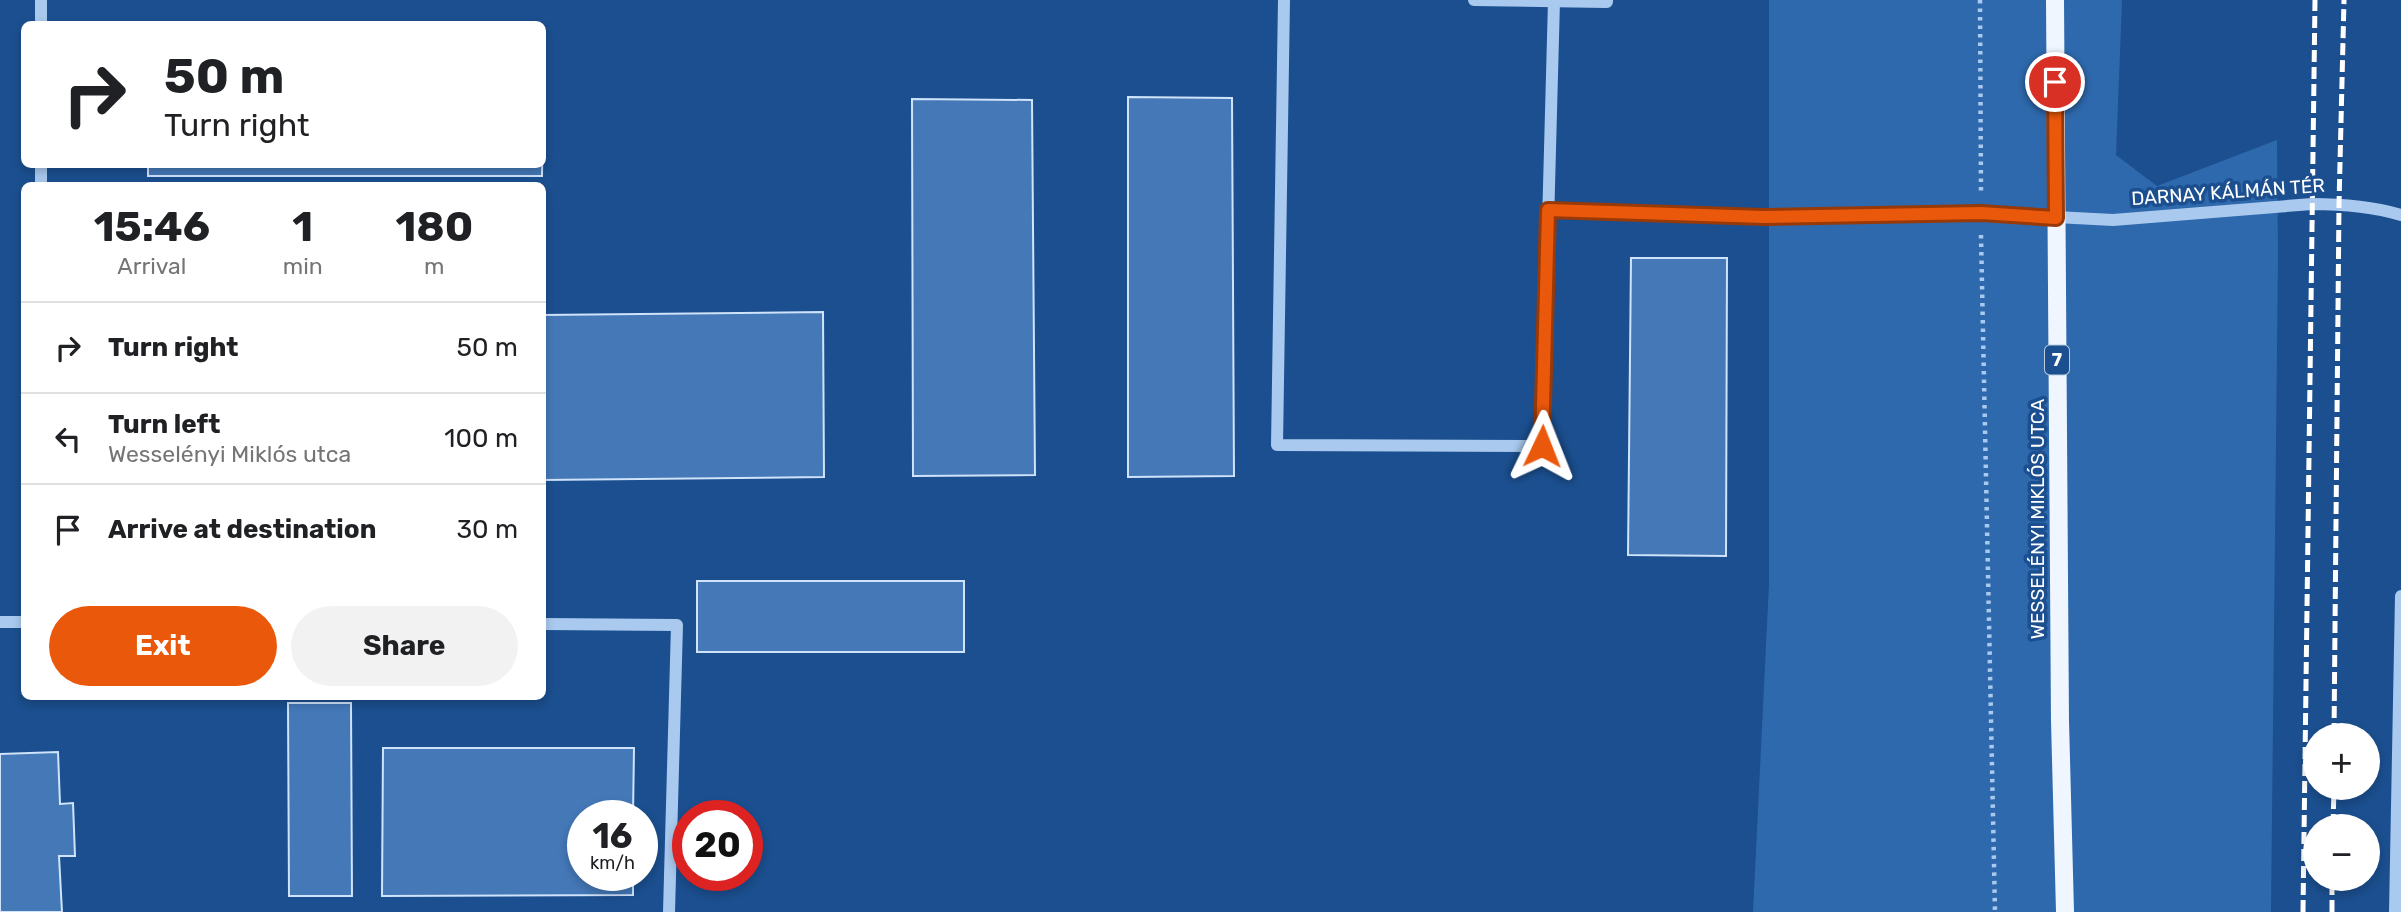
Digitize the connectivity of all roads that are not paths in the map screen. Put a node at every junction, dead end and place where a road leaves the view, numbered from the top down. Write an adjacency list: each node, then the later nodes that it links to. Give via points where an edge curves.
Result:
1 (41, 0): 7 (street)
2 (1284, 0): 8 (street, via 1277,444 1542,446)
3 (1474, 0): 6 (street)
4 (1607, 0): 6 (street)
5 (2055, 0): 10 (main road, WESSELÉNYI MIKLÓS UTCA / 7)
6 (1554, 1): 8 (street)
7 (41, 21)
8 (1548, 210): 10 (street, DARNAY KÁLMÁN TÉR, via 1764,217 1981,213)
9 (2401, 215): 10 (street, DARNAY KÁLMÁN TÉR, via 2374,207 2326,204 2113,220)
10 (2056, 218): 16 (main road, WESSELÉNYI MIKLÓS UTCA / 7)
11 (2401, 596): 17 (street)
12 (0, 622): 13 (street)
13 (21, 622)
14 (546, 624): 15 (street, via 677,625)
15 (669, 912)
16 (2065, 912)
17 (2395, 912)

